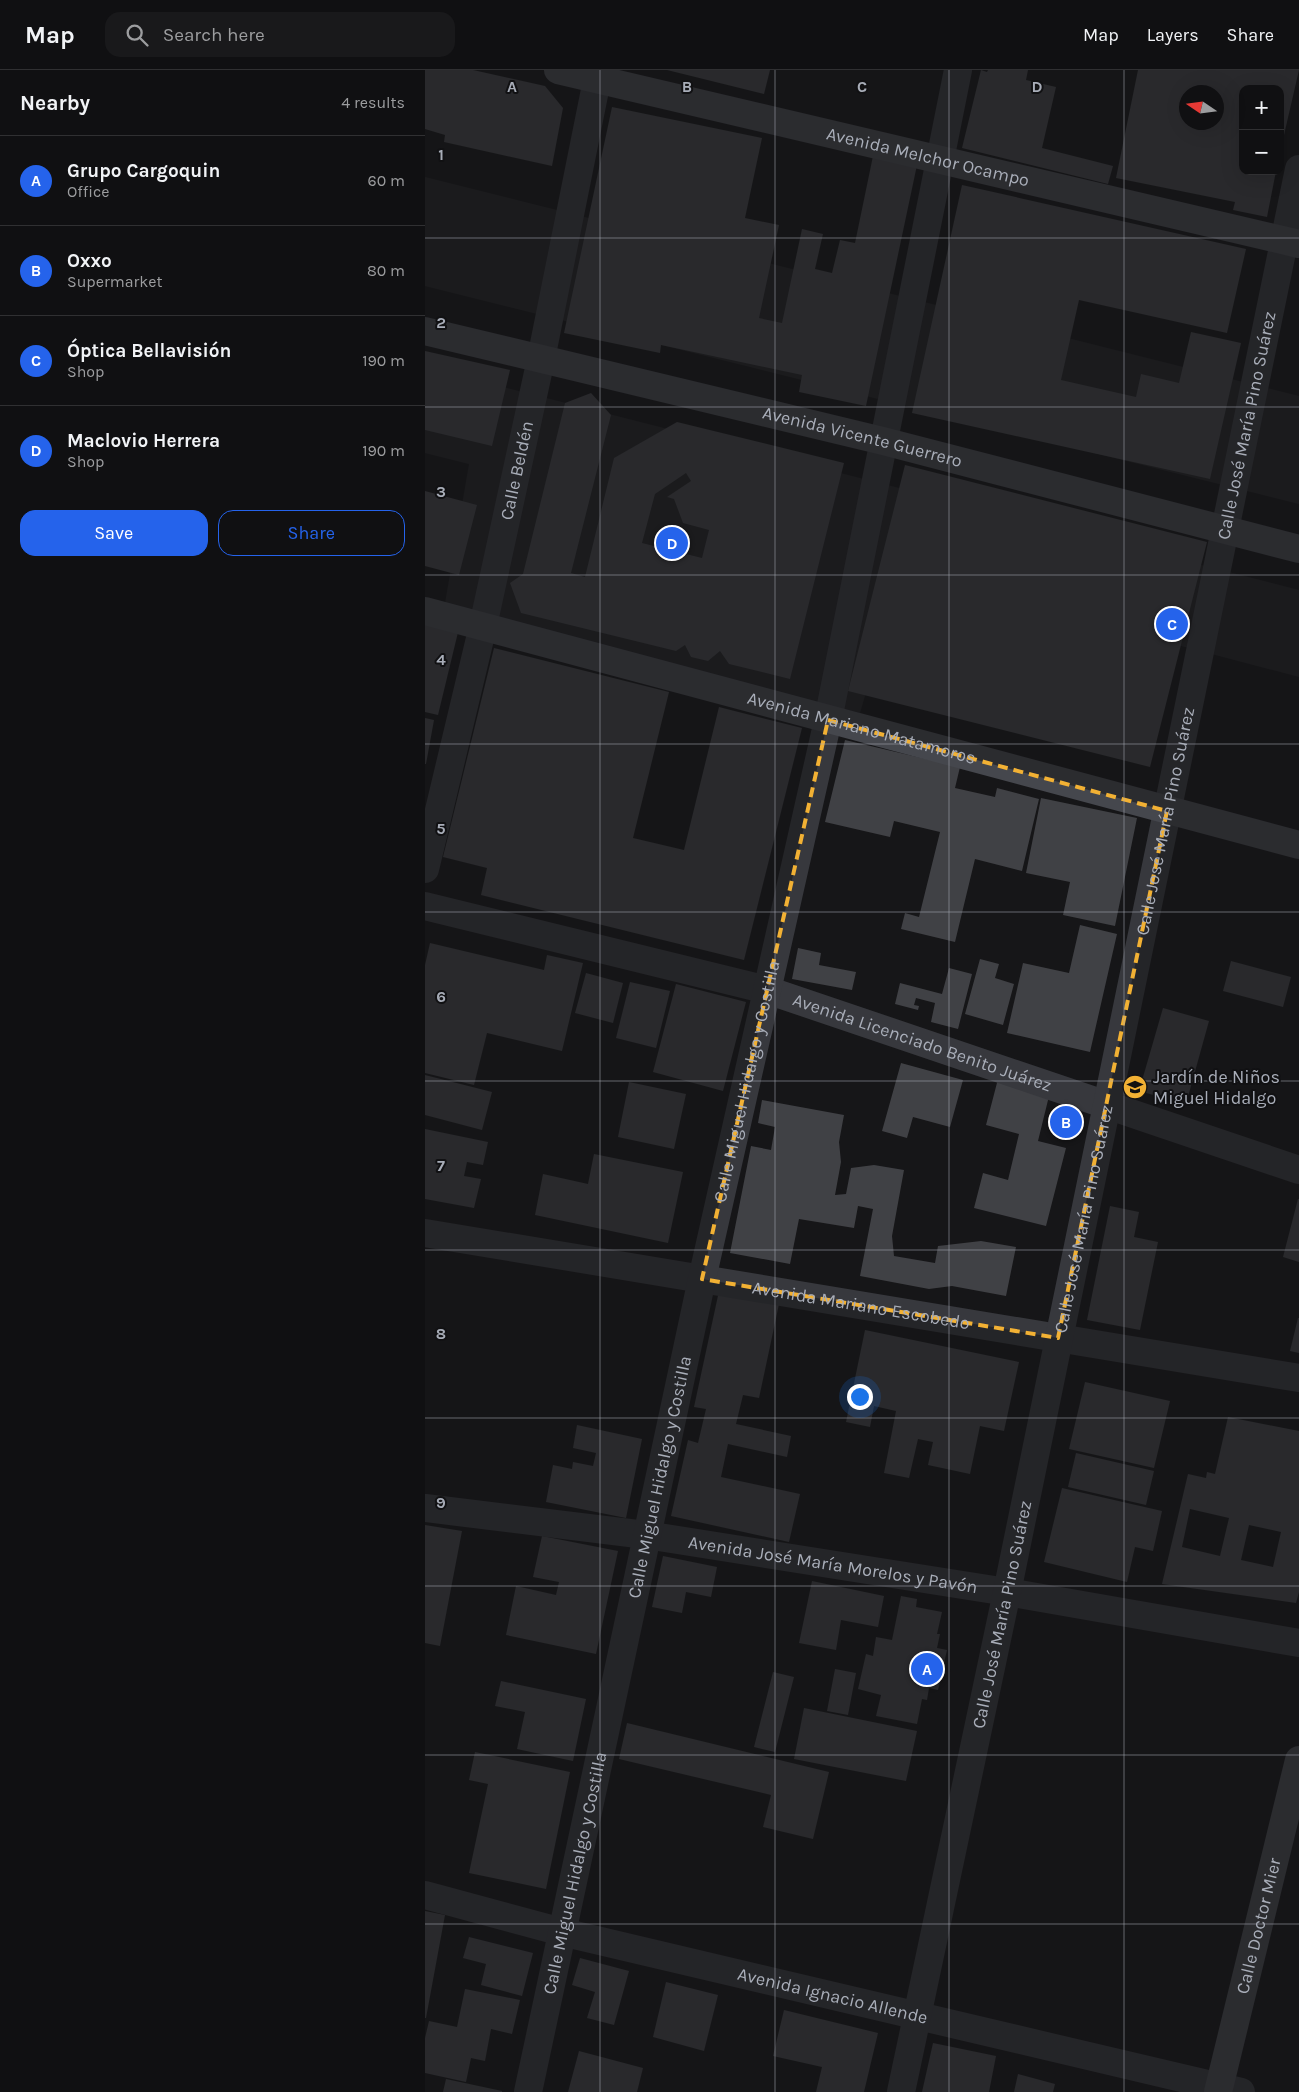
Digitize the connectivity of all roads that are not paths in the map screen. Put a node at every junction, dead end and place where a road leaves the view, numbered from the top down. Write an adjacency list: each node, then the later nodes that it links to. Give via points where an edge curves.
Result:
1 (558, 70): 3 (main road, Avenida Melchor Ocampo)
2 (958, 70): 4 (street, Calle Miguel Hidalgo y Costilla)
3 (598, 74): 4 (main road, Avenida Melchor Ocampo); 8 (street, Calle Beldén)
4 (939, 158): 6 (main road, Avenida Melchor Ocampo); 9 (street, Calle Miguel Hidalgo y Costilla)
5 (1299, 169): 6 (street, Calle José María Pino Suárez)
6 (1292, 242): 10 (street, Calle José María Pino Suárez)
7 (425, 331): 8 (main road, Avenida Vicente Guerrero)
8 (541, 359): 9 (main road, Avenida Vicente Guerrero); 13 (street, Calle Beldén)
9 (883, 441): 10 (main road, Avenida Vicente Guerrero); 14 (street, Calle Miguel Hidalgo y Costilla)
10 (1224, 531): 11 (main road, Avenida Vicente Guerrero); 15 (street, Calle José María Pino Suárez)
11 (1299, 549)
12 (425, 611): 13 (main road, Avenida Mariano Matamoros)
13 (483, 626): 14 (main road, Avenida Mariano Matamoros); 17 (street, Calle Beldén)
14 (828, 720): 15 (main road, Avenida Mariano Matamoros); 19 (street, Calle Miguel Hidalgo y Costilla)
15 (1167, 811): 16 (main road, Avenida Mariano Matamoros); 20 (street, Calle José María Pino Suárez)
16 (1299, 845)
17 (425, 869)
18 (425, 906): 19 (street, Avenida Licenciado Benito Juárez)
19 (767, 990): 20 (street, Avenida Licenciado Benito Juárez); 23 (street, Calle Miguel Hidalgo y Costilla)
20 (1107, 1104): 21 (street, Avenida Licenciado Benito Juárez); 24 (street, Calle José María Pino Suárez)
21 (1299, 1170)
22 (425, 1233): 23 (street, Avenida Mariano Escobedo)
23 (701, 1279): 24 (street, Avenida Mariano Escobedo); 27 (street, Calle Miguel Hidalgo y Costilla)
24 (1058, 1338): 25 (street, Avenida Mariano Escobedo); 28 (street, Calle José María Pino Suárez)
25 (1299, 1378)
26 (425, 1508): 27 (street, Avenida José María Morelos y Pavón)
27 (646, 1535): 28 (street, Avenida José María Morelos y Pavón); 32 (street, Calle Miguel Hidalgo y Costilla)
28 (1007, 1592): 29 (street, Avenida José María Morelos y Pavón); 33 (street, Calle José María Pino Suárez)
29 (1299, 1643)
30 (1299, 1760): 34 (main road, Calle Doctor Mier)
31 (425, 1895): 32 (street, Avenida Ignacio Allende)
32 (562, 1932): 33 (street, Avenida Ignacio Allende); 35 (street, Calle Miguel Hidalgo y Costilla)
33 (917, 2017): 34 (street, Avenida Ignacio Allende); 36 (street, Calle José María Pino Suárez)
34 (1226, 2090)
35 (528, 2092)
36 (901, 2092)

